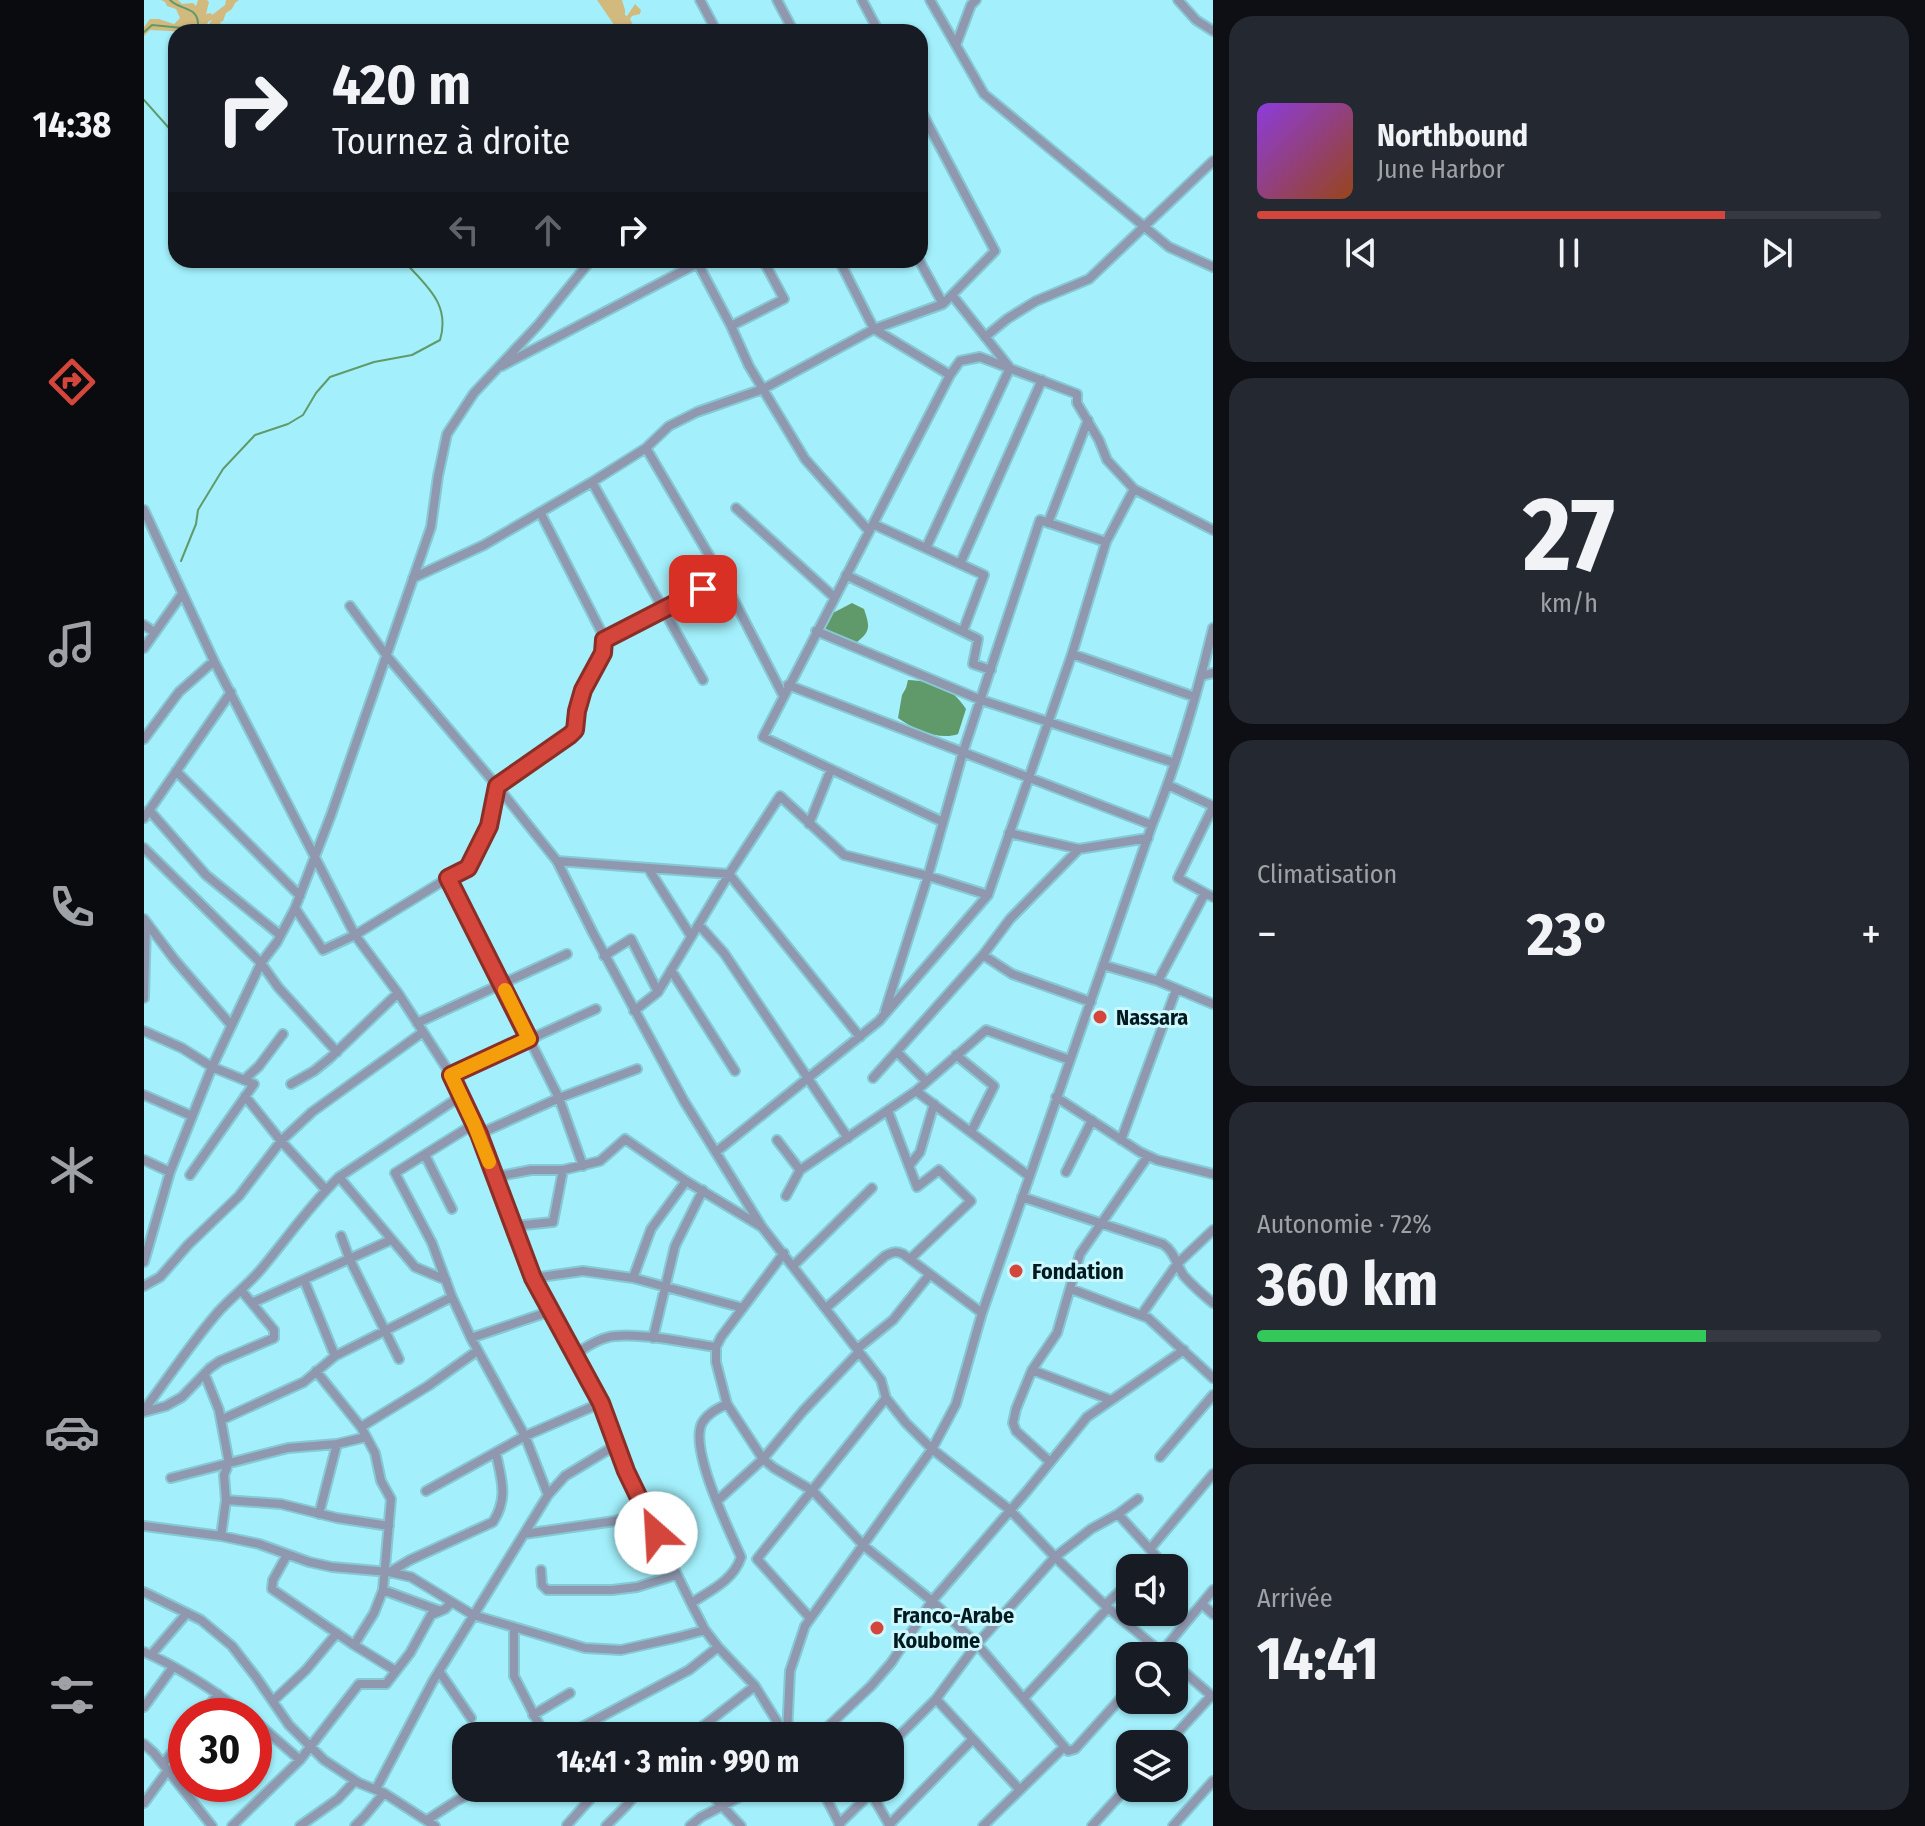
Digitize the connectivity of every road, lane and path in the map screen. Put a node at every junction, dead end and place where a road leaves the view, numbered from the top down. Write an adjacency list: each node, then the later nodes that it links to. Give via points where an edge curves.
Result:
1 (700, 0): 7 (street)
2 (777, 0): 8 (street)
3 (862, 0): 9 (street)
4 (930, 0): 11 (street)
5 (976, 0): 11 (street)
6 (1178, 0): 10 (street)
7 (713, 24)
8 (790, 24)
9 (875, 24)
10 (1213, 31)
11 (956, 45): 14 (street, via 984,94)
12 (928, 124): 22 (street, via 995,251)
13 (1213, 161): 14 (street)
14 (1143, 226): 15 (street, via 1169,247); 26 (street, via 1089,279 1036,301)
15 (1213, 267)
16 (584, 268): 28 (street)
17 (686, 268): 28 (street)
18 (700, 268): 24 (street)
19 (767, 268): 24 (street, via 784,299)
20 (843, 268): 25 (street)
21 (923, 268): 23 (street)
22 (952, 295): 23 (street); 26 (street)
23 (943, 304): 25 (street)
24 (731, 326): 31 (street)
25 (874, 329): 29 (street); 31 (street)
26 (985, 337): 27 (street)
27 (1010, 368): 29 (street, via 980,357 960,361); 30 (street); 43 (street)
28 (495, 370): 46 (street, via 447,434 431,527)
29 (950, 375): 40 (street)
30 (1042, 380): 32 (street, via 1077,394); 44 (street)
31 (763, 389): 33 (street, via 669,426); 40 (street, via 805,459)
32 (1088, 420): 35 (street, via 1107,460); 39 (street)
33 (646, 448): 34 (street); 47 (street)
34 (592, 482): 38 (street); 51 (street)
35 (1134, 489): 41 (street); 42 (street)
36 (736, 508): 49 (street)
37 (144, 510): 48 (street)
38 (540, 512): 46 (street); 57 (street)
39 (1048, 523): 42 (street); 62 (street, via 1040,520)
40 (871, 527): 43 (street); 45 (street)
41 (1213, 530)
42 (1106, 542): 59 (street)
43 (926, 548): 44 (street)
44 (960, 564): 55 (street, via 984,575)
45 (846, 575): 49 (street); 55 (street)
46 (413, 578): 60 (street)
47 (723, 579): 51 (street); 68 (street)
48 (182, 594): 56 (street); 61 (street)
49 (834, 597): 54 (street)
50 (350, 606): 60 (street)
51 (664, 610): 57 (street); 65 (street)
52 (144, 625): 56 (street)
53 (1213, 628): 64 (street)
54 (816, 631): 66 (street); 70 (street)
55 (963, 631): 62 (street, via 978,639 973,664)
56 (154, 632): 58 (street)
57 (604, 640): 79 (street, via 603,653 583,690 575,730)
58 (144, 648)
59 (1072, 654): 69 (street); 71 (street)
60 (386, 655): 79 (street); 89 (street)
61 (214, 661): 67 (street); 72 (street, via 179,692)
62 (991, 670): 70 (street)
63 (1213, 673): 64 (street)
64 (1201, 676): 69 (street)
65 (703, 680)
66 (788, 685): 68 (street); 73 (street)
67 (231, 692): 76 (street); 89 (street)
68 (783, 695): 75 (street, via 763,737)
69 (1195, 697): 74 (street)
70 (981, 700): 71 (street); 73 (street)
71 (1048, 721): 74 (street); 77 (street)
72 (144, 739)
73 (963, 752): 77 (street); 82 (street)
74 (1175, 763): 78 (street)
75 (831, 769): 82 (street); 83 (street)
76 (176, 771): 81 (street); 97 (street)
77 (1029, 777): 84 (street); 85 (street)
78 (1168, 785): 80 (street); 84 (street)
79 (497, 786): 90 (street); 94 (street, via 489,826 468,868)
80 (1213, 806): 96 (street, via 1178,878)
81 (147, 814): 101 (street, via 206,875)
82 (943, 822): 93 (street)
83 (809, 824): 92 (street, via 780,796); 93 (street, via 844,855)
84 (1152, 825): 86 (street)
85 (1009, 833): 88 (street); 95 (street)
86 (1148, 838): 88 (street); 108 (street)
87 (144, 848): 107 (street)
88 (1079, 849): 105 (street, via 1010,919)
89 (315, 857): 97 (street); 102 (street)
90 (557, 861): 91 (street); 106 (street)
91 (648, 868): 92 (street); 103 (street)
92 (729, 874): 100 (street); 125 (street)
93 (928, 876): 95 (street); 120 (street)
94 (448, 878): 102 (street); 111 (street)
95 (988, 895): 120 (street)
96 (1209, 895): 110 (street)
97 (300, 896): 98 (street)
98 (295, 908): 101 (street); 102 (street, via 323,950)
99 (145, 921): 115 (street); 121 (street)
100 (699, 925): 103 (street); 135 (street, via 724,953)
101 (280, 935): 107 (street)
102 (355, 935): 114 (street)
103 (691, 936): 109 (street)
104 (567, 954): 111 (street)
105 (983, 955): 116 (street, via 1012,974); 128 (street)
106 (604, 956): 113 (street, via 631,939); 119 (street)
107 (261, 963): 121 (street); 127 (street)
108 (1103, 965): 110 (street); 116 (street)
109 (671, 970): 113 (street); 133 (street)
110 (1158, 981): 112 (street)
111 (502, 984): 122 (street); 126 (street)
112 (1176, 990): 117 (street); 155 (street)
113 (658, 992): 119 (street)
114 (398, 993): 122 (street); 127 (street)
115 (144, 998)
116 (1091, 1002): 130 (street)
117 (1213, 1004)
118 (596, 1009): 126 (street)
119 (634, 1011): 157 (street)
120 (884, 1016): 125 (street)
121 (231, 1025): 131 (street)
122 (420, 1028): 134 (street); 156 (street)
123 (144, 1031): 131 (street)
124 (283, 1034): 137 (street)
125 (860, 1037): 135 (street)
126 (529, 1039): 134 (street); 145 (street)
127 (337, 1052): 139 (street)
128 (897, 1052): 136 (street); 138 (street)
129 (956, 1055): 130 (street, via 986,1030); 138 (street); 151 (street, via 994,1086)
130 (1070, 1060): 144 (street)
131 (212, 1067): 137 (street); 148 (street)
132 (637, 1069): 145 (street)
133 (735, 1071)
134 (451, 1075): 143 (street)
135 (808, 1078): 153 (street); 157 (street)
136 (873, 1078)
137 (244, 1080): 142 (street, via 254,1084)
138 (926, 1081): 140 (street)
139 (291, 1084)
140 (916, 1091): 146 (street); 147 (street)
141 (144, 1095): 148 (street)
142 (245, 1096): 156 (street); 168 (street)
143 (461, 1096): 150 (street); 170 (street)
144 (1056, 1097): 149 (street); 169 (street)
145 (559, 1098): 152 (street); 161 (street)
146 (934, 1104): 151 (street); 162 (street, via 920,1152)
147 (888, 1111): 153 (street); 162 (street)
148 (192, 1116): 165 (street)
149 (1092, 1120): 155 (street); 166 (street)
150 (474, 1124): 152 (street); 158 (street)
151 (971, 1132): 169 (street)
152 (479, 1134): 171 (street)
153 (848, 1138): 164 (street)
154 (777, 1140): 164 (street)
155 (1121, 1140): 159 (street)
156 (281, 1141): 174 (street); 198 (street, via 239,1196 160,1277)
157 (716, 1152): 182 (street)
158 (425, 1155): 178 (street); 197 (street, via 395,1173)
159 (1148, 1156): 167 (street); 179 (street)
160 (144, 1160): 165 (street)
161 (583, 1166): 163 (street); 172 (street, via 600,1161 625,1139)
162 (909, 1166): 188 (street, via 917,1187 939,1170 971,1201)
163 (563, 1170): 171 (street); 180 (street, via 553,1222)
164 (800, 1170): 176 (street)
165 (170, 1172): 184 (street)
166 (1066, 1172)
167 (1213, 1174)
168 (190, 1175)
169 (1029, 1176): 177 (street)
170 (339, 1177): 174 (street); 186 (street)
171 (495, 1177): 180 (street)
172 (686, 1181): 175 (street); 195 (street, via 651,1229)
173 (872, 1188): 192 (street)
174 (326, 1190): 201 (street)
175 (703, 1190): 182 (street); 199 (street, via 675,1246)
176 (786, 1196)
177 (1022, 1197): 179 (street); 208 (street)
178 (452, 1209)
179 (1102, 1224): 191 (street, via 1163,1244); 200 (street, via 1080,1254)
180 (514, 1226): 194 (street)
181 (144, 1227): 184 (street)
182 (762, 1227): 187 (street)
183 (1213, 1230): 191 (street)
184 (154, 1231): 190 (street)
185 (341, 1236): 189 (street)
186 (391, 1240): 189 (street); 197 (street, via 415,1267)
187 (784, 1253): 192 (street); 205 (street)
188 (910, 1259): 193 (street); 206 (street, via 892,1252)
189 (350, 1260): 196 (street); 210 (street)
190 (144, 1262)
191 (1177, 1264): 204 (street); 209 (street)
192 (793, 1266): 206 (street)
193 (930, 1274): 208 (street); 214 (street, via 893,1320)
194 (533, 1278): 195 (street, via 583,1271); 207 (street)
195 (633, 1278): 199 (street)
196 (304, 1280): 203 (street); 218 (street)
197 (446, 1280): 202 (street)
198 (144, 1286)
199 (664, 1287): 205 (street); 212 (street)
200 (1071, 1289): 209 (street); 220 (street, via 1057,1333)
201 (241, 1290): 203 (street); 229 (street, via 184,1353)
202 (452, 1297): 210 (street); 211 (street)
203 (252, 1303): 222 (street, via 274,1330 274,1338 220,1361)
204 (1213, 1303)
205 (743, 1308): 213 (street)
206 (826, 1308): 214 (street)
207 (551, 1311): 211 (street); 217 (street)
208 (982, 1313): 236 (street, via 956,1404)
209 (1142, 1314): 215 (street)
210 (385, 1332): 218 (street); 219 (street)
211 (471, 1338): 216 (street)
212 (653, 1338): 213 (street); 217 (street, via 614,1336)
213 (716, 1347): 228 (street)
214 (858, 1350): 225 (street, via 881,1380); 239 (street)
215 (1184, 1350): 223 (street); 226 (street)
216 (477, 1351): 231 (street); 232 (street)
217 (576, 1354): 227 (street)
218 (335, 1356): 221 (street)
219 (399, 1359)
220 (1032, 1370): 226 (street); 240 (street, via 1013,1423)
221 (316, 1371): 230 (street, via 304,1382); 231 (street)
222 (205, 1375): 229 (street, via 182,1397); 230 (street)
223 (1213, 1378)
224 (1213, 1395): 238 (street)
225 (886, 1398): 236 (street); 245 (street)
226 (1111, 1400): 240 (street, via 1087,1417)
227 (601, 1403): 232 (street); 235 (street)
228 (727, 1404): 239 (street); 249 (street, via 711,1413 699,1437)
229 (144, 1411)
230 (221, 1420): 241 (street)
231 (361, 1427): 233 (street)
232 (525, 1436): 237 (street); 246 (street)
233 (366, 1437): 234 (street); 255 (street, via 391,1499)
234 (337, 1444): 241 (street, via 288,1448); 252 (street)
235 (616, 1445): 246 (street, via 565,1476); 251 (street)
236 (932, 1449): 250 (street); 258 (street)
237 (496, 1453): 244 (street); 264 (street, via 503,1501 493,1522)
238 (1160, 1457)
239 (763, 1459): 245 (street); 249 (street)
240 (1049, 1461): 250 (street)
241 (229, 1463): 243 (street); 248 (street, via 224,1475)
242 (1213, 1474): 259 (street)
243 (171, 1478)
244 (426, 1491)
245 (813, 1491): 258 (street); 279 (street, via 757,1559)
246 (548, 1495): 256 (street)
247 (1138, 1499): 253 (street)
248 (226, 1500): 252 (street, via 281,1504); 257 (street)
249 (717, 1501): 272 (street, via 740,1562 722,1584)
250 (1010, 1510): 262 (street); 270 (street)
251 (646, 1511): 256 (street, via 615,1521); 265 (street)
252 (319, 1514): 255 (street)
253 (1118, 1514): 259 (street); 262 (street)
254 (144, 1526): 257 (street)
255 (389, 1526): 264 (street)
256 (524, 1534): 278 (street)
257 (221, 1536): 261 (street)
258 (864, 1546): 270 (street); 279 (street)
259 (1150, 1549): 260 (street)
260 (1154, 1554)
261 (287, 1555): 264 (street, via 332,1567); 282 (street, via 272,1589)
262 (1055, 1557): 274 (street); 285 (street)
263 (541, 1570): 265 (street, via 547,1590 612,1590)
264 (387, 1572): 266 (street); 271 (street, via 411,1577)
265 (676, 1575): 272 (street)
266 (383, 1590): 275 (street); 286 (street)
267 (1213, 1590): 273 (street)
268 (144, 1592): 276 (street)
269 (1116, 1597): 274 (street)
270 (932, 1601): 285 (street); 311 (street, via 891,1663)
271 (451, 1603): 275 (street); 278 (street)
272 (691, 1603): 281 (street)
273 (1202, 1604): 277 (street); 284 (street)
274 (1106, 1607): 283 (street); 299 (street)
275 (440, 1611): 290 (street, via 431,1615)
276 (187, 1613): 288 (street); 301 (street, via 232,1646)
277 (1213, 1614)
278 (473, 1615): 280 (street); 291 (street)
279 (810, 1618): 310 (street, via 790,1671)
280 (514, 1628): 281 (street, via 603,1650); 304 (street, via 514,1676)
281 (705, 1630): 287 (street)
282 (337, 1633): 286 (street); 301 (street)
283 (1147, 1642)
284 (1172, 1642)
285 (977, 1644): 299 (street); 300 (street)
286 (354, 1645): 290 (street)
287 (718, 1647): 293 (street); 307 (street, via 689,1670)
288 (148, 1654): 289 (street)
289 (173, 1667): 295 (street); 303 (street)
290 (396, 1671): 317 (street, via 386,1684 359,1684)
291 (439, 1671): 305 (street); 325 (street)
292 (1188, 1675): 296 (street)
293 (755, 1686): 308 (street); 309 (street)
294 (570, 1693): 304 (street)
295 (218, 1694): 297 (street); 298 (street)
296 (1212, 1696): 312 (street)
297 (215, 1698)
298 (223, 1698)
299 (1024, 1698): 318 (street)
300 (936, 1699): 313 (street); 315 (street)
301 (273, 1701): 317 (street)
302 (1116, 1704): 318 (street, via 1075,1749)
303 (144, 1707)
304 (533, 1715): 306 (street)
305 (471, 1718)
306 (537, 1722)
307 (591, 1722)
308 (708, 1722)
309 (778, 1722)
310 (787, 1722)
311 (836, 1722)
312 (1180, 1730)
313 (904, 1731)
314 (272, 1736): 319 (street)
315 (973, 1739): 324 (street); 349 (street)
316 (144, 1744): 321 (street)
317 (310, 1747): 319 (street); 322 (street)
318 (1064, 1747): 324 (street)
319 (300, 1760): 341 (street)
320 (168, 1762): 321 (street)
321 (165, 1767): 335 (street); 340 (street)
322 (355, 1781): 325 (street); 342 (street)
323 (1213, 1781): 352 (street)
324 (1020, 1790): 350 (street)
325 (380, 1791): 337 (street); 338 (street)
326 (1116, 1799): 351 (street)
327 (455, 1802): 338 (street)
328 (588, 1802): 345 (street)
329 (629, 1802): 346 (street)
330 (719, 1802): 336 (street)
331 (728, 1802): 336 (street)
332 (828, 1802): 339 (street)
333 (860, 1802): 339 (street)
334 (875, 1802): 349 (street)
335 (144, 1803)
336 (722, 1805): 347 (street); 348 (street)
337 (364, 1817): 343 (street); 344 (street)
338 (431, 1823)
339 (840, 1825)
340 (212, 1826)
341 (232, 1826)
342 (300, 1826)
343 (355, 1826)
344 (372, 1826)
345 (567, 1826)
346 (606, 1826)
347 (690, 1826)
348 (741, 1826)
349 (889, 1826)
350 (983, 1826)
351 (1092, 1826)
352 (1173, 1826)

